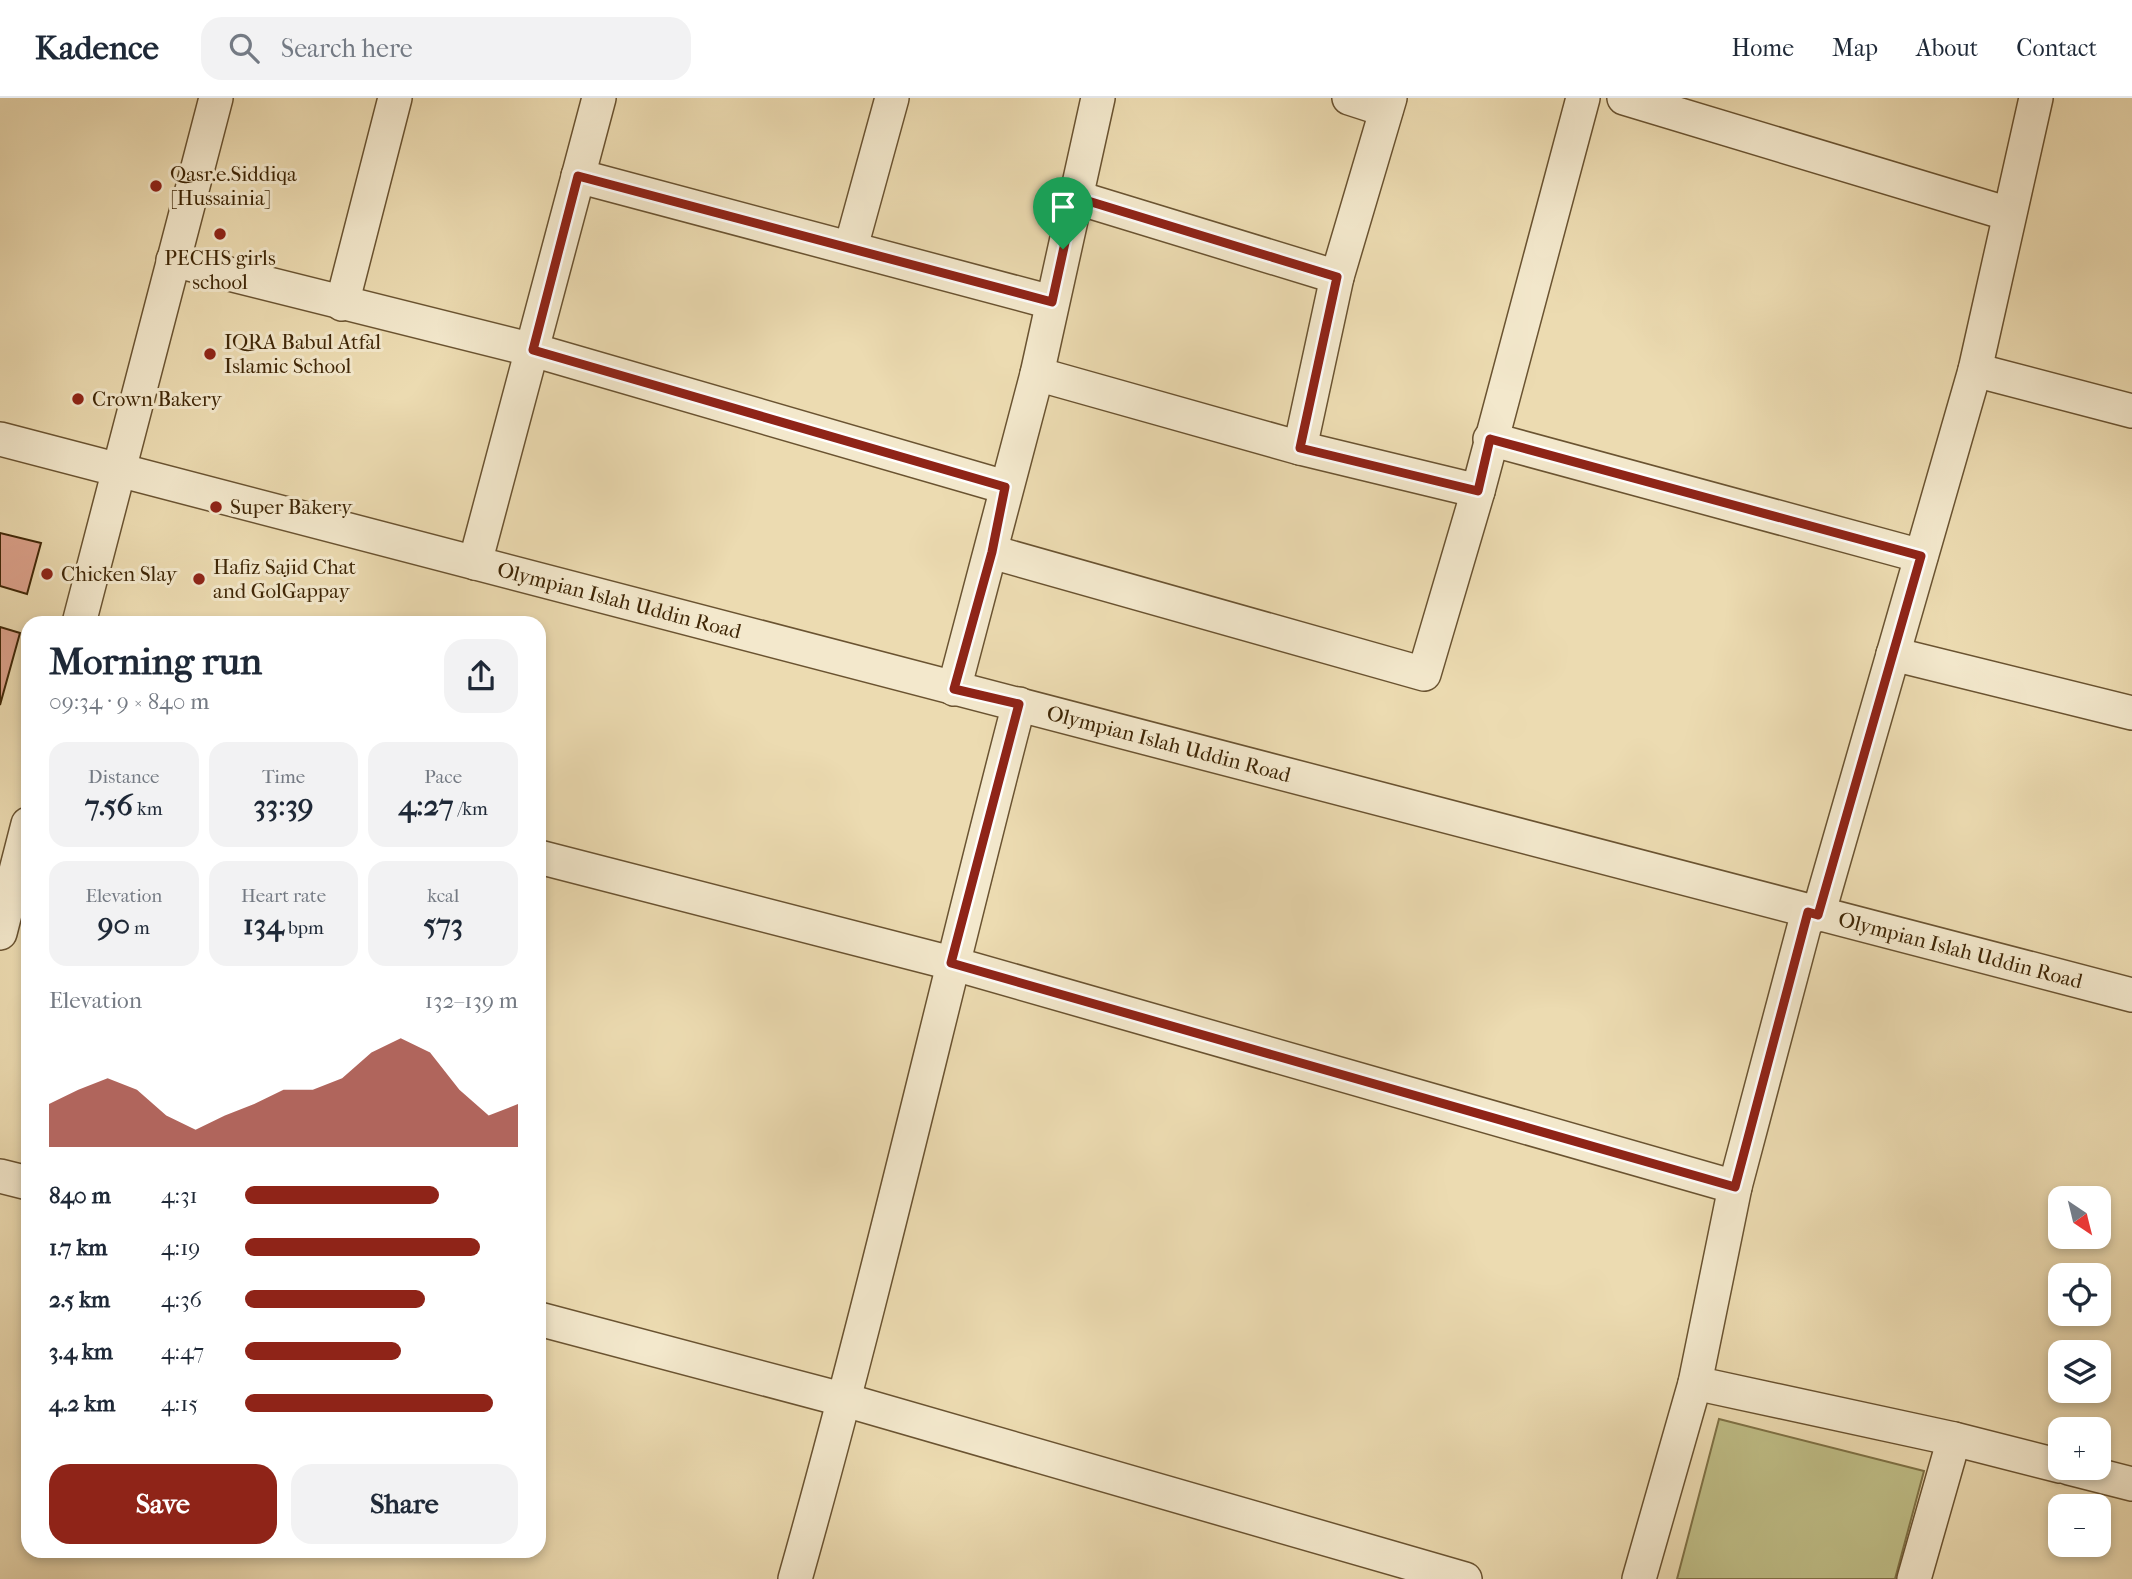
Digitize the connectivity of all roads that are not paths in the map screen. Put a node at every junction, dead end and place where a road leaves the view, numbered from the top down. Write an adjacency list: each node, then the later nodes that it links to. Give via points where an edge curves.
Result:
1 (216, 98): 16 (street)
2 (395, 98): 19 (street)
3 (599, 98): 12 (street)
4 (892, 98): 15 (street)
5 (1098, 98): 13 (street)
6 (1349, 98): 10 (street)
7 (1583, 98): 25 (street)
8 (1624, 98): 11 (street)
9 (2036, 98): 14 (street)
10 (1388, 104): 17 (street)
11 (1725, 112): 14 (street)
12 (578, 176): 15 (street); 20 (street)
13 (1075, 197): 17 (street); 18 (street)
14 (2009, 214): 21 (street)
15 (851, 247): 18 (street)
16 (173, 260): 19 (street); 27 (street)
17 (1337, 277): 26 (street)
18 (1052, 302): 22 (street)
19 (342, 304): 20 (street)
20 (533, 350): 28 (street); 32 (street)
21 (1975, 370): 23 (street); 31 (street)
22 (1037, 374): 26 (street); 28 (street)
23 (2132, 411)
24 (0, 439): 27 (street, Olympian Islah Uddin Road)
25 (1490, 439): 29 (street); 31 (street)
26 (1300, 448): 29 (street)
27 (116, 469): 32 (street, Olympian Islah Uddin Road); 33 (street)
28 (1005, 487): 30 (street)
29 (1478, 491): 30 (street, via 1424,674)
30 (992, 552): 35 (street)
31 (1921, 556): 34 (street)
32 (475, 563): 35 (street, Olympian Islah Uddin Road)
33 (81, 616)
34 (1893, 654): 37 (street); 40 (street)
35 (954, 689): 36 (street, Olympian Islah Uddin Road)
36 (1019, 704): 40 (street, Olympian Islah Uddin Road); 42 (street)
37 (2132, 713)
38 (21, 851): 41 (street)
39 (546, 859): 42 (street)
40 (1813, 914): 43 (street, Olympian Islah Uddin Road); 46 (street)
41 (0, 933)
42 (951, 963): 46 (street); 49 (street)
43 (2132, 995)
44 (0, 1176): 45 (street)
45 (21, 1181)
46 (1735, 1187): 48 (street)
47 (546, 1321): 49 (street)
48 (1695, 1384): 50 (street); 56 (street)
49 (845, 1400): 54 (street); 55 (street)
50 (1954, 1439): 51 (street); 57 (street)
51 (2048, 1463)
52 (2111, 1479): 53 (street)
53 (2132, 1484)
54 (795, 1579)
55 (1465, 1579)
56 (1639, 1579)
57 (1914, 1579)

